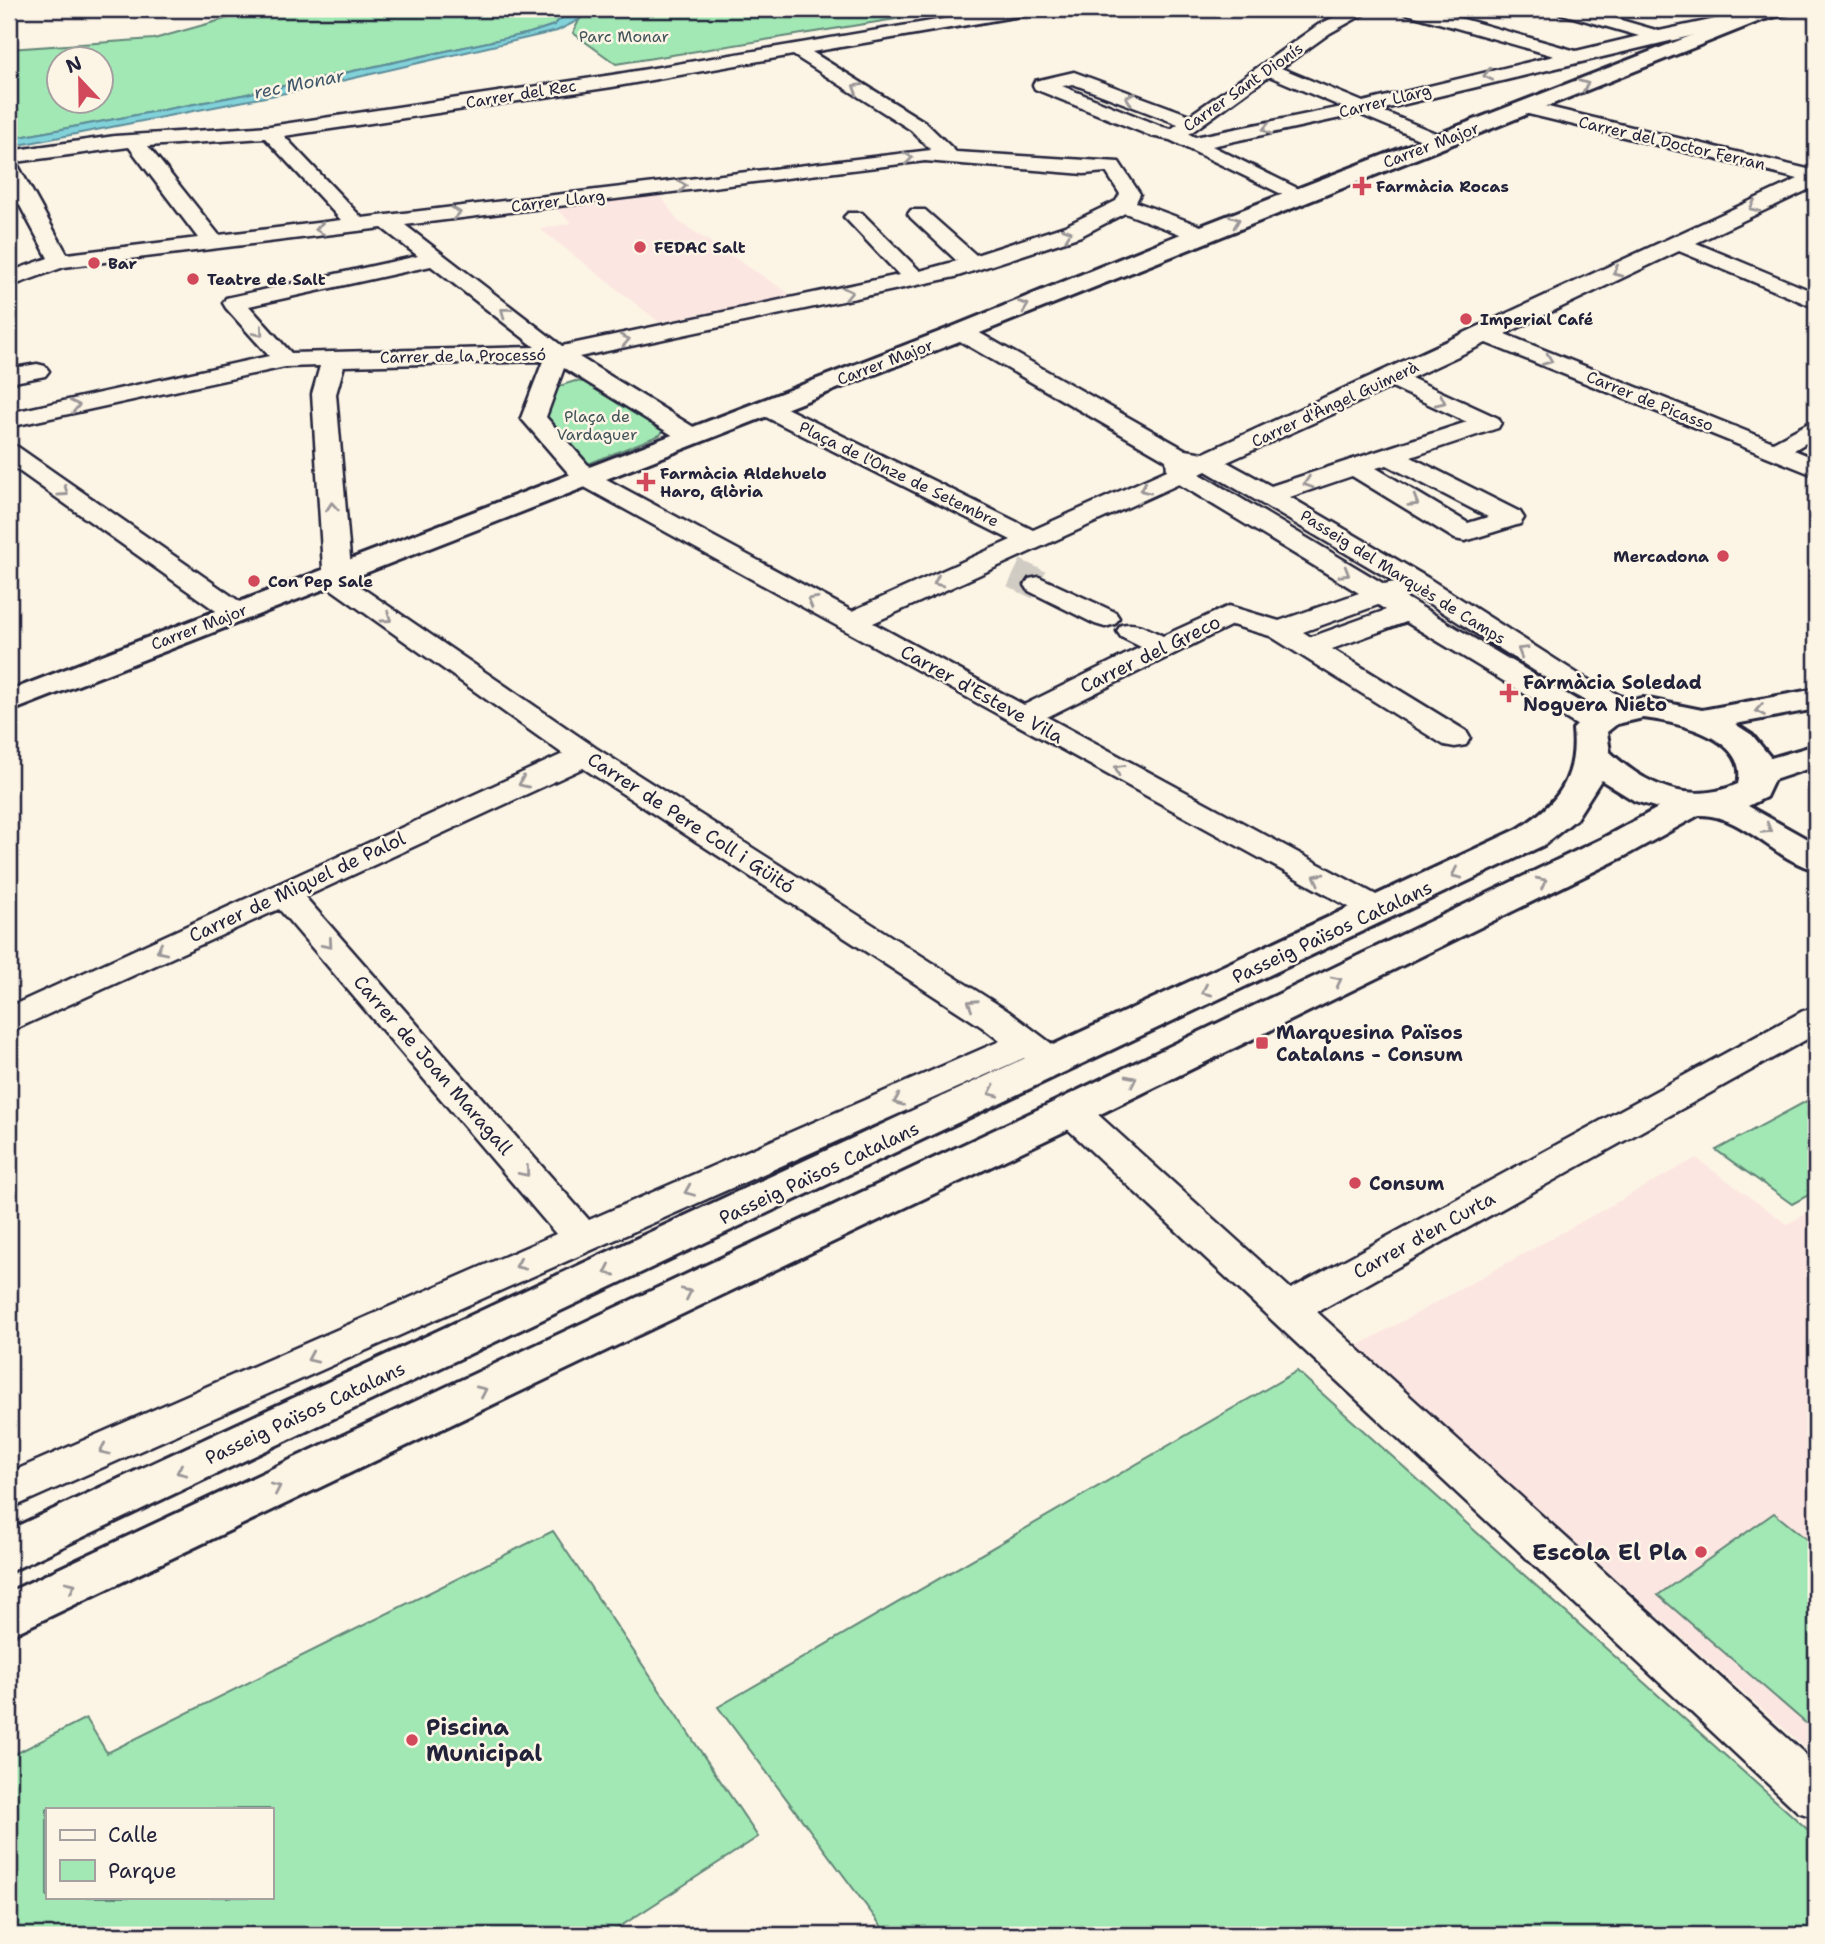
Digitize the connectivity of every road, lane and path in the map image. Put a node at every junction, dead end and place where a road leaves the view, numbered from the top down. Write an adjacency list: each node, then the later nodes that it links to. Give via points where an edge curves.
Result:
1 (1031, 9): 8 (street, Carrer del Rec)
2 (1364, 9): 10 (street, Carrer Sant Dionís, via 1324,29)
3 (1410, 9): 9 (street)
4 (1565, 9): 7 (street)
5 (1782, 9): 6 (main road, Carrer Major)
6 (1747, 12): 7 (street, Carrer Major); 12 (main road, Carrer Major, one-way to 6)
7 (1656, 35): 9 (street, Carrer Major)
8 (795, 49): 14 (street, Carrer del Rec); 19 (street, one-way to 8, via 918,126)
9 (1575, 55): 11 (street, Carrer Llarg, one-way to 11)
10 (1270, 70): 11 (street); 13 (street, Carrer Sant Dionís)
11 (1357, 107): 16 (street, Carrer Llarg, one-way to 16, via 1250,133); 17 (street)
12 (1527, 108): 17 (main road, Carrer Major); 21 (street, Carrer del Doctor Ferran)
13 (1194, 122): 16 (street, Carrer Sant Dionís); 16 (street, one-way to 16, via 1074,78 1042,85)
14 (270, 132): 15 (street, Carrer del Rec); 27 (street)
15 (137, 140): 18 (street, Carrer del Rec); 29 (street)
16 (1183, 140): 22 (street)
17 (1438, 141): 22 (main road, Carrer Major)
18 (9, 157)
19 (950, 158): 23 (street, Carrer Llarg, via 1112,166 1129,194); 26 (street, Carrer Llarg, one-way to 19, via 925,155)
20 (9, 166): 32 (street)
21 (1816, 178): 30 (street, Carrer d'Àngel Guimerà, one-way to 30)
22 (1298, 196): 28 (main road, Carrer Major, one-way to 22)
23 (1124, 205): 28 (street); 33 (street, Carrer de la Processó, one-way to 23, via 1073,231)
24 (918, 215): 33 (street)
25 (855, 217): 34 (street)
26 (388, 222): 27 (street, Carrer Llarg); 31 (street)
27 (356, 225): 29 (street, Carrer Llarg, one-way to 29)
28 (1200, 234): 37 (main road, Carrer Major, one-way to 28)
29 (212, 241): 32 (street, Carrer Llarg)
30 (1679, 243): 36 (street); 38 (street, Carrer d'Àngel Guimerà, one-way to 38)
31 (436, 258): 39 (street, one-way to 31); 40 (street, one-way to 40, via 234,303)
32 (60, 261): 35 (street, Carrer Llarg)
33 (973, 264): 34 (street, Carrer de la Processó)
34 (915, 279): 39 (street, Carrer de la Processó, one-way to 34)
35 (9, 280)
36 (1816, 301)
37 (961, 332): 45 (main road, Carrer Major); 53 (street, Passeig del Marquès de Camps)
38 (1485, 334): 44 (street, Carrer d'Àngel Guimerà); 49 (street, Carrer de Picasso, one-way to 49)
39 (558, 354): 41 (street, Carrer de la Processó); 48 (street); 56 (street, Carrer d'Esteve Vila, via 533,418)
40 (285, 360): 41 (street, Carrer de la Processó); 46 (street, Carrer de la Processó, one-way to 40)
41 (334, 360): 60 (street, one-way to 41, via 324,394)
42 (37, 371): 43 (street)
43 (9, 376)
44 (1392, 378): 51 (street, one-way to 51, via 1489,423); 52 (street, Carrer d'Àngel Guimerà)
45 (766, 408): 48 (main road, Carrer Major); 58 (street, Plaça de l'Onze de Setembre)
46 (9, 420)
47 (1816, 426): 49 (street)
48 (691, 436): 56 (main road, Carrer Major)
49 (1775, 451): 55 (street, Carrer de Picasso)
50 (9, 452): 63 (street, one-way to 63)
51 (1390, 456): 54 (street); 54 (street, one-way to 51, via 1465,533 1511,518)
52 (1208, 462): 53 (street, Carrer d'Àngel Guimerà); 57 (street, Passeig del Marquès de Camps)
53 (1180, 465): 58 (street, Carrer d'Àngel Guimerà, one-way to 58); 61 (street, Passeig del Marquès de Camps, one-way to 61)
54 (1355, 467): 57 (street, one-way to 57)
55 (1816, 468)
56 (586, 478): 60 (main road, Carrer Major); 65 (street, Carrer d'Esteve Vila, one-way to 56)
57 (1269, 495): 62 (street, Passeig del Marquès de Camps)
58 (1031, 539): 59 (street, Carrer d'Àngel Guimerà)
59 (987, 559): 64 (street); 65 (street, Carrer d'Àngel Guimerà, one-way to 65)
60 (337, 575): 63 (main road, Carrer Major); 76 (street, Carrer de Pere Coll i Güitó, one-way to 76, via 338,584)
61 (1379, 593): 62 (street, Passeig del Marquès de Camps); 66 (street)
62 (1413, 598): 69 (street); 74 (street, Passeig del Marquès de Camps)
63 (236, 612): 71 (main road, Carrer Major)
64 (1105, 618)
65 (850, 622): 72 (street, Carrer d'Esteve Vila)
66 (1280, 630): 68 (street, Carrer del Greco, via 1229,615); 69 (street, Carrer del Greco)
67 (1131, 631): 68 (street)
68 (1164, 648): 72 (street, Carrer del Greco)
69 (1308, 648): 75 (street, Carrer del Greco)
70 (1816, 699): 73 (main road, one-way to 73)
71 (9, 702)
72 (1023, 717): 83 (street, Carrer d'Esteve Vila, one-way to 72)
73 (1703, 720): 74 (main road, via 1674,710); 78 (main road, via 1752,754)
74 (1603, 729): 79 (main road, via 1622,781 1666,800); 83 (main road, Passeig Països Catalans, one-way to 83, via 1576,798 1555,822)
75 (1455, 738)
76 (585, 755): 82 (street, Carrer de Miquel de Palol, one-way to 82); 86 (street, Carrer de Pere Coll i Güitó, one-way to 76)
77 (1816, 755): 78 (main road)
78 (1757, 781): 79 (main road); 80 (main road)
79 (1703, 805): 81 (main road, one-way to 81, via 1750,819); 87 (main road, one-way to 79)
80 (1816, 828)
81 (1816, 859)
82 (283, 893): 85 (street, Carrer de Miquel de Palol, one-way to 85); 88 (street, Carrer de Joan Maragall, one-way to 88)
83 (1379, 910): 86 (main road, Passeig Països Catalans, one-way to 86)
84 (1816, 1019): 89 (street, Carrer d'en Curta)
85 (9, 1021)
86 (1041, 1053): 88 (street, Passeig Països Catalans, one-way to 88); 91 (main road, Passeig Països Catalans, one-way to 91)
87 (1071, 1111): 89 (street); 92 (main road, one-way to 87)
88 (582, 1238): 90 (street, Passeig Països Catalans, one-way to 90)
89 (1289, 1309): 93 (street)
90 (9, 1492)
91 (9, 1552)
92 (9, 1615)
93 (1816, 1796)

